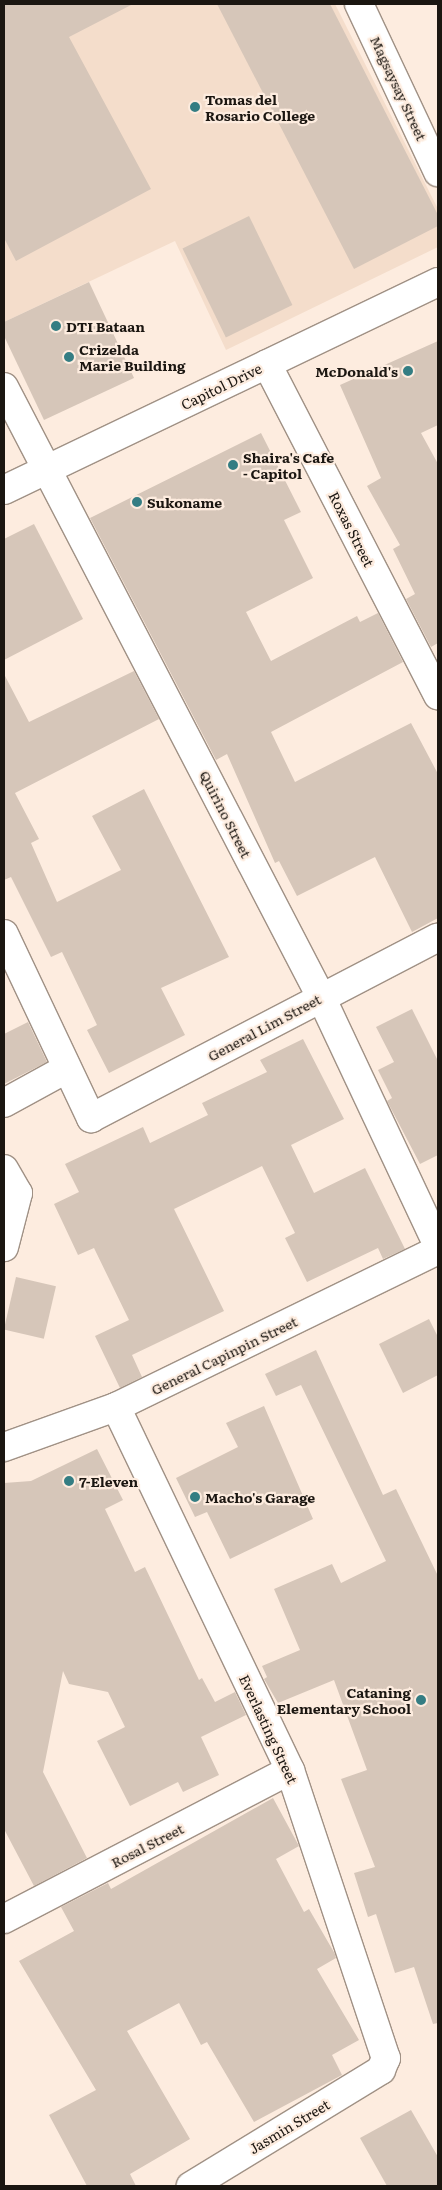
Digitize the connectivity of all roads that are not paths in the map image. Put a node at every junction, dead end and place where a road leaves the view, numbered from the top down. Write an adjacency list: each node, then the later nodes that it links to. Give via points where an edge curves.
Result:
1 (359, 4): 2 (street, Magsaysay Street)
2 (438, 172)
3 (438, 282): 4 (street, Capitol Drive)
4 (267, 364): 6 (street, Capitol Drive); 8 (street, Roxas Street)
5 (4, 387): 6 (street, Quirino Street)
6 (48, 469): 7 (street, Capitol Drive); 11 (street, Quirino Street)
7 (4, 490)
8 (438, 695)
9 (4, 934): 12 (street)
10 (438, 937): 11 (street, General Lim Street)
11 (321, 997): 12 (street, General Lim Street, via 91,1118); 15 (street, Quirino Street)
12 (66, 1070): 13 (street)
13 (4, 1103)
14 (4, 1169): 16 (street, via 18,1192)
15 (438, 1246)
16 (4, 1247)
17 (438, 1250): 18 (street, General Capinpin Street)
18 (116, 1407): 19 (street, General Capinpin Street); 20 (street, Everlasting Street)
19 (4, 1447)
20 (290, 1770): 21 (street, Rosal Street); 22 (street, Everlasting Street)
21 (4, 1919)
22 (386, 2065): 23 (street, Jasmin Street)
23 (191, 2186)

